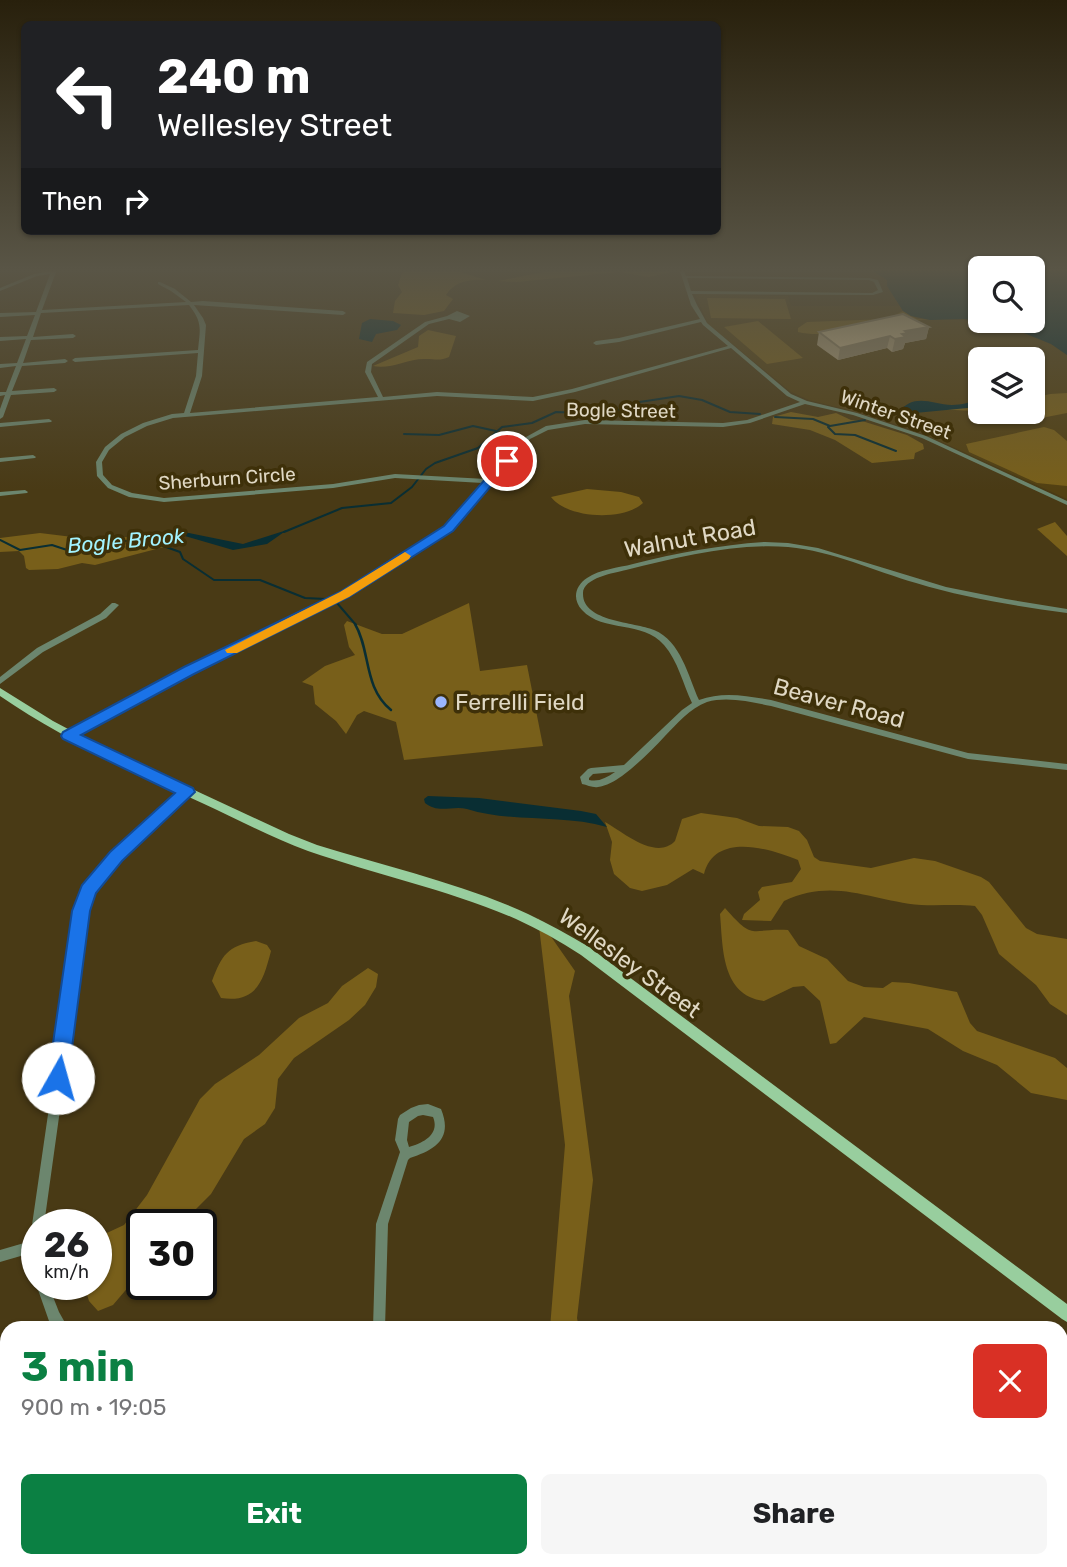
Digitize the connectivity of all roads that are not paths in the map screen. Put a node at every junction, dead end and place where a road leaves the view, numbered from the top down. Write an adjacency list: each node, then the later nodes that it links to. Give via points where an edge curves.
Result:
1 (27, 344): 9 (street)
2 (202, 344): 6 (street)
3 (395, 344): 14 (street, via 369,363 368,372)
4 (727, 344): 5 (street, Winter Street)
5 (730, 347): 14 (street, Sherburn Circle, via 533,399 448,394); 15 (street, Winter Street, via 782,390)
6 (201, 351): 7 (street); 16 (street, via 197,386)
7 (75, 360)
8 (65, 361): 9 (street)
9 (19, 364): 10 (street); 12 (street)
10 (0, 366)
11 (54, 390): 12 (street)
12 (9, 393): 13 (street); 17 (street)
13 (0, 394)
14 (381, 398): 16 (street, Sherburn Circle)
15 (805, 402): 22 (street, Bogle Street, via 748,422 723,425 560,424 528,438); 25 (street, Winter Street, via 924,437)
16 (187, 414): 22 (street, Sherburn Circle, via 152,421 116,439 98,460 104,482 130,495 164,500 386,477)
17 (0, 417)
18 (49, 421): 19 (street)
19 (0, 425)
20 (33, 457): 21 (street)
21 (0, 460)
22 (488, 481): 31 (street, Bogle Street, via 448,529 345,595 189,670)
23 (25, 492): 24 (street)
24 (0, 494)
25 (1067, 503)
26 (115, 605): 28 (street, via 40,650)
27 (1067, 611): 30 (street, Walnut Road, via 934,586 822,550 785,544 693,554 589,579 579,595 584,608 598,618 660,636 670,647)
28 (0, 681)
29 (0, 691): 31 (main road, Wellesley Street)
30 (696, 704): 32 (street, Beaver Road, via 738,698 771,702 968,756); 33 (street)
31 (69, 736): 34 (main road, Wellesley Street)
32 (1067, 767)
33 (624, 768)
34 (187, 792): 36 (street, via 104,868 83,900); 40 (main road, Wellesley Street, via 311,847 503,908 552,930)
35 (406, 1153): 42 (street, via 382,1224)
36 (40, 1209)
37 (21, 1250): 38 (street)
38 (0, 1256)
39 (48, 1300): 41 (street)
40 (1067, 1314)
41 (57, 1321)
42 (379, 1321)

